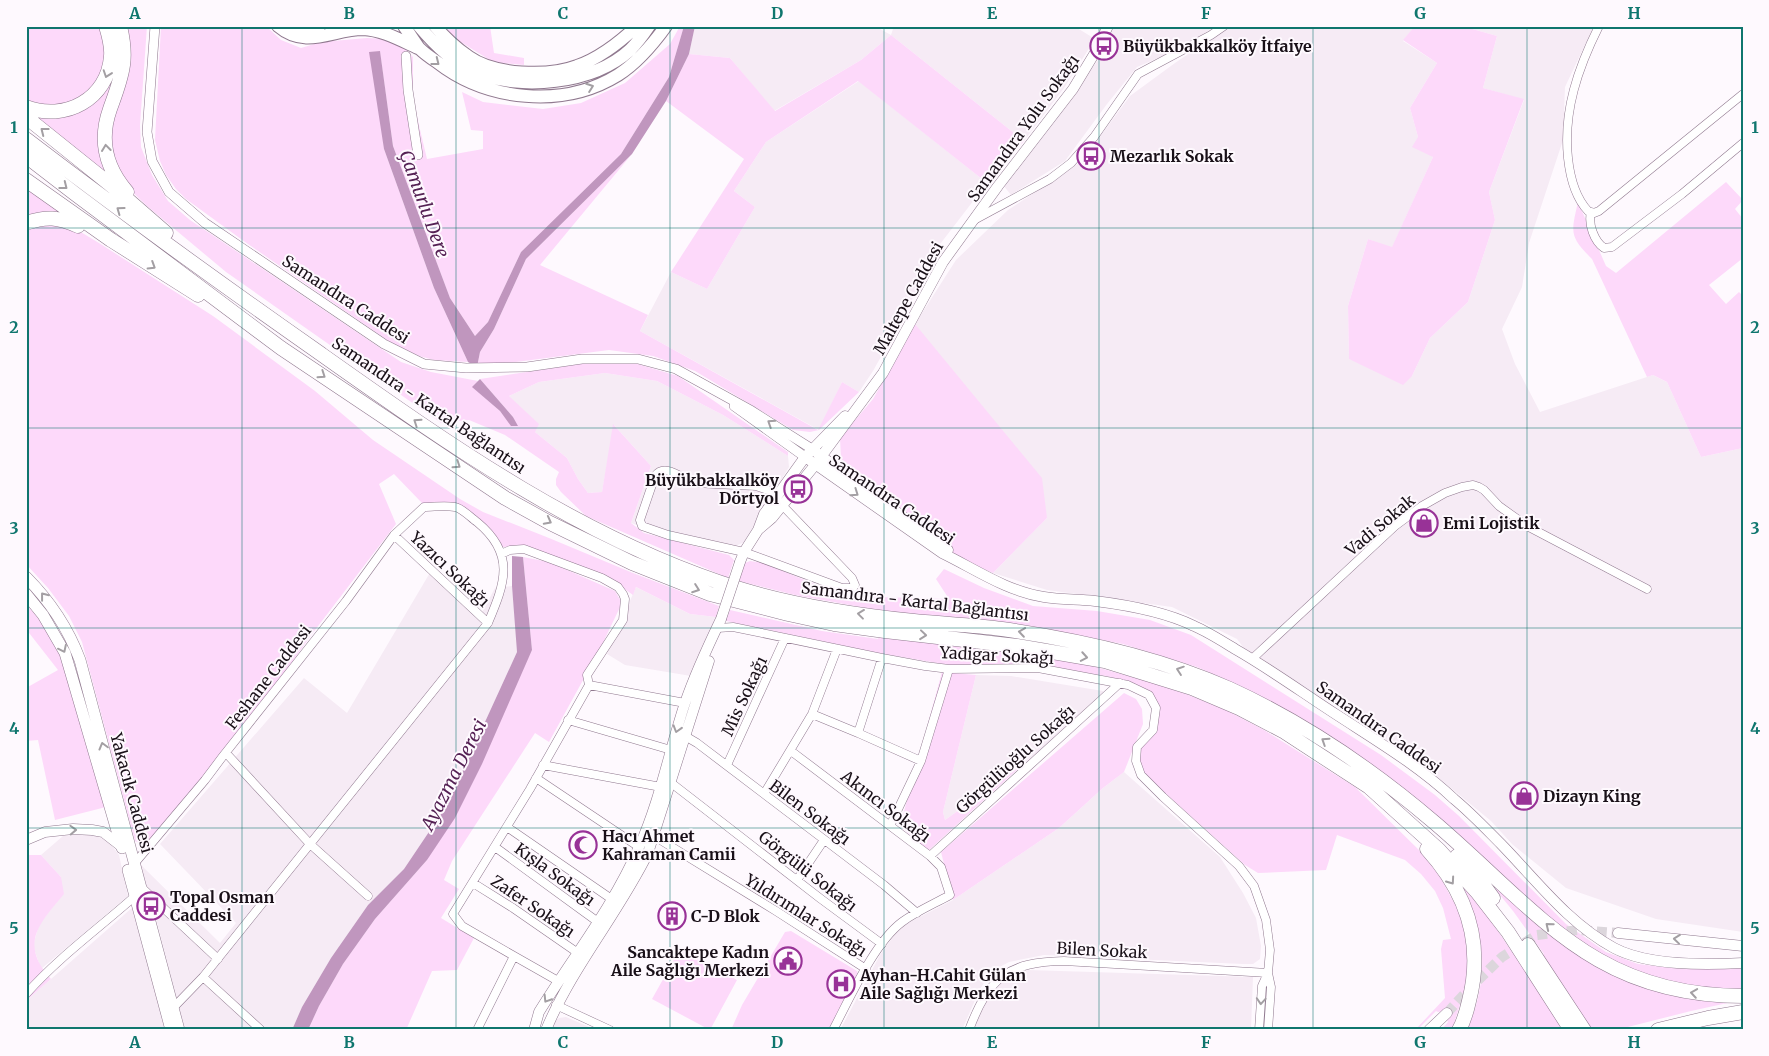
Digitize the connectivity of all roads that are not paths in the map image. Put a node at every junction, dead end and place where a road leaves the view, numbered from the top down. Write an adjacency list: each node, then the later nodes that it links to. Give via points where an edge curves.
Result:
1 (106, 26): 19 (highway, one-way to 19, via 111,55 109,69 105,80 85,102 76,108 59,111 38,111)
2 (120, 26): 29 (highway, one-way to 2, via 119,182 108,162 106,128 123,64)
3 (155, 26): 34 (street, Samandıra Caddesi, via 147,132 152,161 169,192 205,223 342,317 384,344 424,364 466,368 527,367 582,359 638,359 676,370 752,411)
4 (278, 26): 16 (highway, via 290,34 308,39 350,30 384,32)
5 (298, 26): 6 (highway)
6 (319, 26)
7 (404, 26): 16 (highway)
8 (419, 26): 11 (highway, via 451,58 474,72 501,80 541,83 600,69 629,51)
9 (435, 26): 10 (highway, via 470,58 491,68 518,73 575,67 618,44)
10 (637, 26)
11 (649, 26)
12 (666, 26): 16 (highway, one-way to 12, via 471,83 498,92 554,95 581,90 616,76 630,66)
13 (1108, 26): 27 (main road, Samandıra Yolu Sokağı, via 1073,89)
14 (1224, 26): 27 (street, via 1138,74 1094,138 1072,163 1050,179)
15 (1599, 26): 26 (street, via 1574,85 1567,130 1572,184)
16 (420, 49)
17 (406, 56): 23 (street)
18 (1743, 94): 26 (street, via 1599,210)
19 (26, 107)
20 (26, 117): 29 (highway, one-way to 20)
21 (26, 139): 31 (highway, Samandıra - Kartal Bağlantısı, one-way to 21)
22 (1743, 143): 26 (street, via 1612,247 1604,248 1598,243 1591,227)
23 (418, 155)
24 (26, 156): 32 (highway, Samandıra - Kartal Bağlantısı, one-way to 32)
25 (26, 180): 30 (highway)
26 (1591, 212)
27 (974, 220): 33 (main road, Maltepe Caddesi, via 938,270 890,361)
28 (26, 223): 30 (highway, via 63,219)
29 (161, 230): 31 (highway)
30 (111, 240): 32 (highway, one-way to 32)
31 (274, 321): 65 (highway, Samandıra - Kartal Bağlantısı, one-way to 31, via 1278,713 1204,678 1119,650 997,629 832,611 776,599 658,560 600,533 472,458)
32 (281, 348): 66 (highway, Samandıra - Kartal Bağlantısı, one-way to 66, via 505,498 566,531 671,580 719,596 834,624 1017,646 1105,661 1184,685 1239,708 1283,731)
33 (869, 393): 34 (main road, Maltepe Caddesi); 35 (main road, Maltepe Caddesi)
34 (808, 453): 35 (main road, Samandıra Caddesi); 36 (main road, Maltepe Caddesi)
35 (818, 461): 37 (main road, Maltepe Caddesi); 50 (main road, Samandıra Caddesi, via 963,563 995,581 1043,597 1095,601 1164,614 1194,625)
36 (778, 494): 38 (main road, Maltepe Caddesi, via 764,514); 41 (street, via 756,486 694,483 665,469 655,476 640,520 642,526)
37 (782, 505): 38 (main road, Maltepe Caddesi); 41 (street, via 852,578 853,588 842,588)
38 (758, 530): 41 (main road, Maltepe Caddesi)
39 (394, 535): 40 (street, Feshane Caddesi, via 424,507 457,507 482,527); 45 (street, Yazıcı Sokağı); 61 (street, Feshane Caddesi)
40 (501, 554): 45 (street, via 504,570 501,592); 53 (street, via 524,549 602,578 618,587 623,594 623,620 587,675)
41 (742, 557): 46 (main road, Maltepe Caddesi, bridge)
42 (26, 577): 82 (main road, Yakacık Caddesi, one-way to 42, via 80,660 56,612)
43 (1647, 589): 50 (street, Vadi Sokak, via 1527,526 1473,485 1445,493 1395,526)
44 (26, 594): 78 (main road, Yakacık Caddesi, one-way to 78, via 43,615 65,653)
45 (488, 622): 77 (street)
46 (720, 623): 47 (street, Yadigar Sokağı); 54 (main road); 58 (main road)
47 (785, 638): 48 (street, Yadigar Sokağı); 64 (street, Mis Sokağı)
48 (838, 649): 49 (street, Yadigar Sokağı); 55 (street)
49 (882, 658): 51 (street, Yadigar Sokağı); 57 (street)
50 (1252, 660): 97 (main road, Samandıra Caddesi, via 1395,753 1453,797 1558,905 1588,931 1616,949 1672,962)
51 (949, 669): 52 (street, Yadigar Sokağı, via 1038,668); 62 (street)
52 (1120, 683): 81 (street, Görgülüoğlu Sokağı); 99 (street, Yadigar Sokağı, via 1149,695 1156,708 1153,730 1137,747 1136,761 1141,775 1239,866 1254,886 1269,934)
53 (589, 686): 54 (street); 56 (street)
54 (685, 702): 59 (main road, one-way to 59)
55 (812, 714): 57 (street); 60 (street)
56 (568, 720): 59 (street); 63 (street)
57 (858, 733): 62 (street)
58 (685, 736): 64 (street, Bilen Sokağı); 68 (main road)
59 (671, 750): 68 (main road)
60 (791, 751): 69 (street); 70 (street, Akıncı Sokağı)
61 (226, 753): 77 (street); 82 (street, Feshane Caddesi)
62 (921, 761): 70 (street)
63 (543, 765): 67 (street); 68 (street)
64 (727, 765): 69 (street, Bilen Sokağı)
65 (1365, 770): 104 (highway, one-way to 65, via 1678,991 1648,983 1594,958 1553,929 1439,827 1384,781); 109 (highway, via 1433,831 1476,876 1516,926)
66 (1345, 771): 109 (highway, via 1393,807 1463,876); 122 (highway, one-way to 122, via 1433,856 1455,886 1464,906 1476,957 1474,983)
67 (536, 778): 71 (street); 80 (street)
68 (666, 785): 74 (main road); 80 (main road); 83 (street, Görgülü Sokağı)
69 (764, 794): 76 (street, Bilen Sokağı)
70 (890, 826): 81 (street, Akıncı Sokağı)
71 (507, 827): 79 (street); 88 (street)
72 (45, 832): 73 (main road); 75 (main road); 78 (main road, one-way to 78, via 73,829 103,832)
73 (26, 833)
74 (654, 836): 90 (main road, via 636,877); 98 (street, Yıldırımlar Sokağı)
75 (26, 840)
76 (824, 840): 83 (street); 89 (street, Bilen Sokağı)
77 (310, 844): 86 (street); 96 (street)
78 (121, 846): 87 (main road, Yakacık Caddesi)
79 (494, 847): 84 (street); 90 (street, Kışla Sokağı)
80 (639, 847): 88 (main road)
81 (930, 856): 89 (street, Akıncı Sokağı, via 941,867 950,895)
82 (134, 864): 85 (main road, Yakacık Caddesi)
83 (796, 880): 92 (street, Görgülü Sokağı)
84 (473, 883): 94 (street, Zafer Sokağı); 95 (street, via 453,914 462,926)
85 (140, 886): 96 (street); 106 (main road, Yakacık Caddesi)
86 (368, 896)
87 (134, 897): 103 (street, via 65,955); 110 (main road, Yakacık Caddesi)
88 (613, 900): 90 (main road)
89 (917, 913): 92 (street, via 895,929)
90 (603, 923): 94 (main road); 100 (main road)
91 (1618, 933): 93 (main road, one-way to 91)
92 (882, 944): 98 (street)
93 (1743, 946)
94 (578, 953): 102 (main road)
95 (514, 956): 102 (street); 113 (street)
96 (218, 959): 101 (street)
97 (1743, 963)
98 (866, 969): 117 (street)
99 (1268, 973): 118 (street, Bilen Sokak, via 1039,961 1018,967 1001,977 989,990); 119 (street, Yadigar Sokağı, one-way to 119, via 1262,986); 120 (street, via 1271,987)
100 (574, 977): 102 (main road); 105 (main road)
101 (203, 978): 106 (street); 112 (street)
102 (558, 981): 114 (main road, one-way to 114, via 539,1012)
103 (26, 994)
104 (1743, 996)
105 (556, 1005): 115 (main road); 116 (street)
106 (173, 1008): 111 (main road, Yakacık Caddesi)
107 (1743, 1012): 123 (highway)
108 (1446, 1013): 121 (main road)
109 (1579, 1029)
110 (171, 1030)
111 (179, 1030)
112 (261, 1030)
113 (477, 1030)
114 (534, 1030)
115 (546, 1030)
116 (610, 1030)
117 (833, 1030)
118 (969, 1030)
119 (1259, 1030)
120 (1268, 1030)
121 (1429, 1030)
122 (1460, 1030)
123 (1658, 1030)

